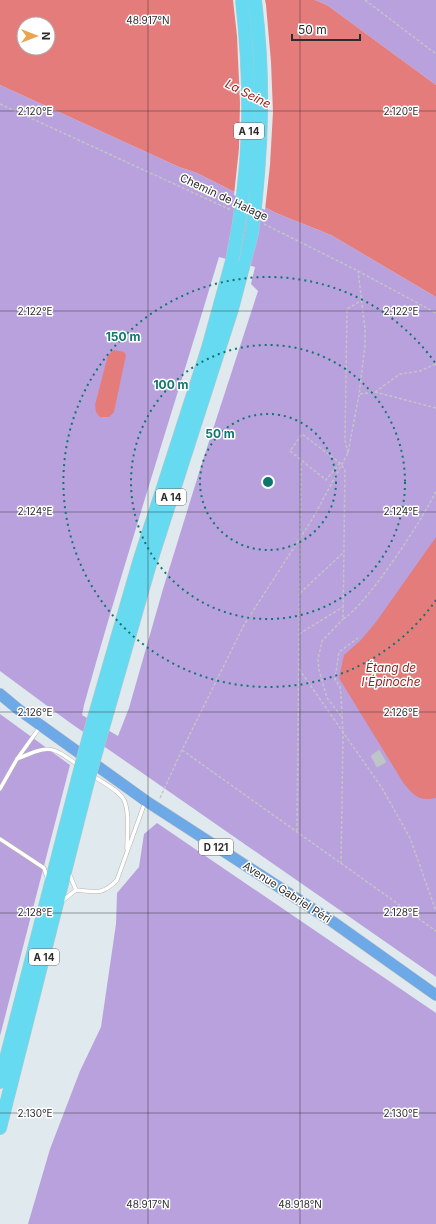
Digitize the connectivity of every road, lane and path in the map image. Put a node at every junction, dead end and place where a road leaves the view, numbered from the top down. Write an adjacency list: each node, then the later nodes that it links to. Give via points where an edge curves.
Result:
1 (242, 0): 8 (highway, A 14, bridge, via 248,55 249,137)
2 (255, 0): 8 (highway, A 14, bridge, via 262,79 262,138 252,233)
3 (365, 0): 4 (path)
4 (436, 54)
5 (0, 104): 6 (path, Chemin de Halage)
6 (234, 211)
7 (261, 223): 9 (path, Chemin de Halage)
8 (238, 262): 41 (highway, A 14, bridge, via 139,562)
9 (358, 271): 10 (path); 11 (path, Chemin de Halage)
10 (362, 300): 14 (path, via 365,340); 16 (path, via 347,309 345,440)
11 (436, 313)
12 (436, 364): 13 (path, via 420,371 400,374)
13 (375, 392): 14 (path); 15 (path)
14 (359, 395): 16 (path)
15 (436, 408)
16 (348, 453): 19 (path)
17 (301, 461): 18 (path, via 326,480); 18 (path, via 290,451 302,434); 21 (path)
18 (340, 462): 19 (path)
19 (343, 465): 21 (path); 22 (path)
20 (436, 492): 25 (path, via 377,582)
21 (300, 539): 23 (path); 33 (path, via 244,626)
22 (344, 552): 23 (path); 24 (path)
23 (299, 593): 26 (path)
24 (343, 607): 25 (path); 26 (path)
25 (343, 620): 30 (path, via 322,640 318,659 327,698)
26 (299, 634): 28 (path)
27 (358, 638): 30 (path, via 339,652 335,679 340,687)
28 (299, 668): 32 (path); 38 (path)
29 (0, 694): 31 (main road, Avenue Gabriel Péri / D 121)
30 (342, 717): 32 (path)
31 (41, 726): 34 (lane); 37 (main road, Avenue Gabriel Péri / D 121)
32 (343, 734): 42 (path); 47 (path, via 382,788 410,838)
33 (182, 750): 36 (path); 38 (path)
34 (17, 759): 35 (lane); 40 (lane, via 46,748 56,750 119,794 124,799 126,808)
35 (0, 789)
36 (160, 799)
37 (146, 801): 40 (lane); 49 (main road, Avenue Gabriel Péri / D 121, via 333,922)
38 (297, 831): 42 (path)
39 (0, 839): 43 (lane)
40 (127, 849): 45 (lane, via 117,880 110,887 102,892)
41 (62, 861): 43 (lane); 44 (highway, A 14); 45 (lane); 46 (highway, A 14)
42 (342, 864): 48 (path)
43 (44, 868): 44 (lane)
44 (50, 886): 50 (highway, A 14)
45 (76, 890): 46 (lane)
46 (57, 905): 51 (highway, A 14)
47 (436, 911)
48 (436, 931)
49 (436, 995)
50 (0, 1082)
51 (0, 1128)

